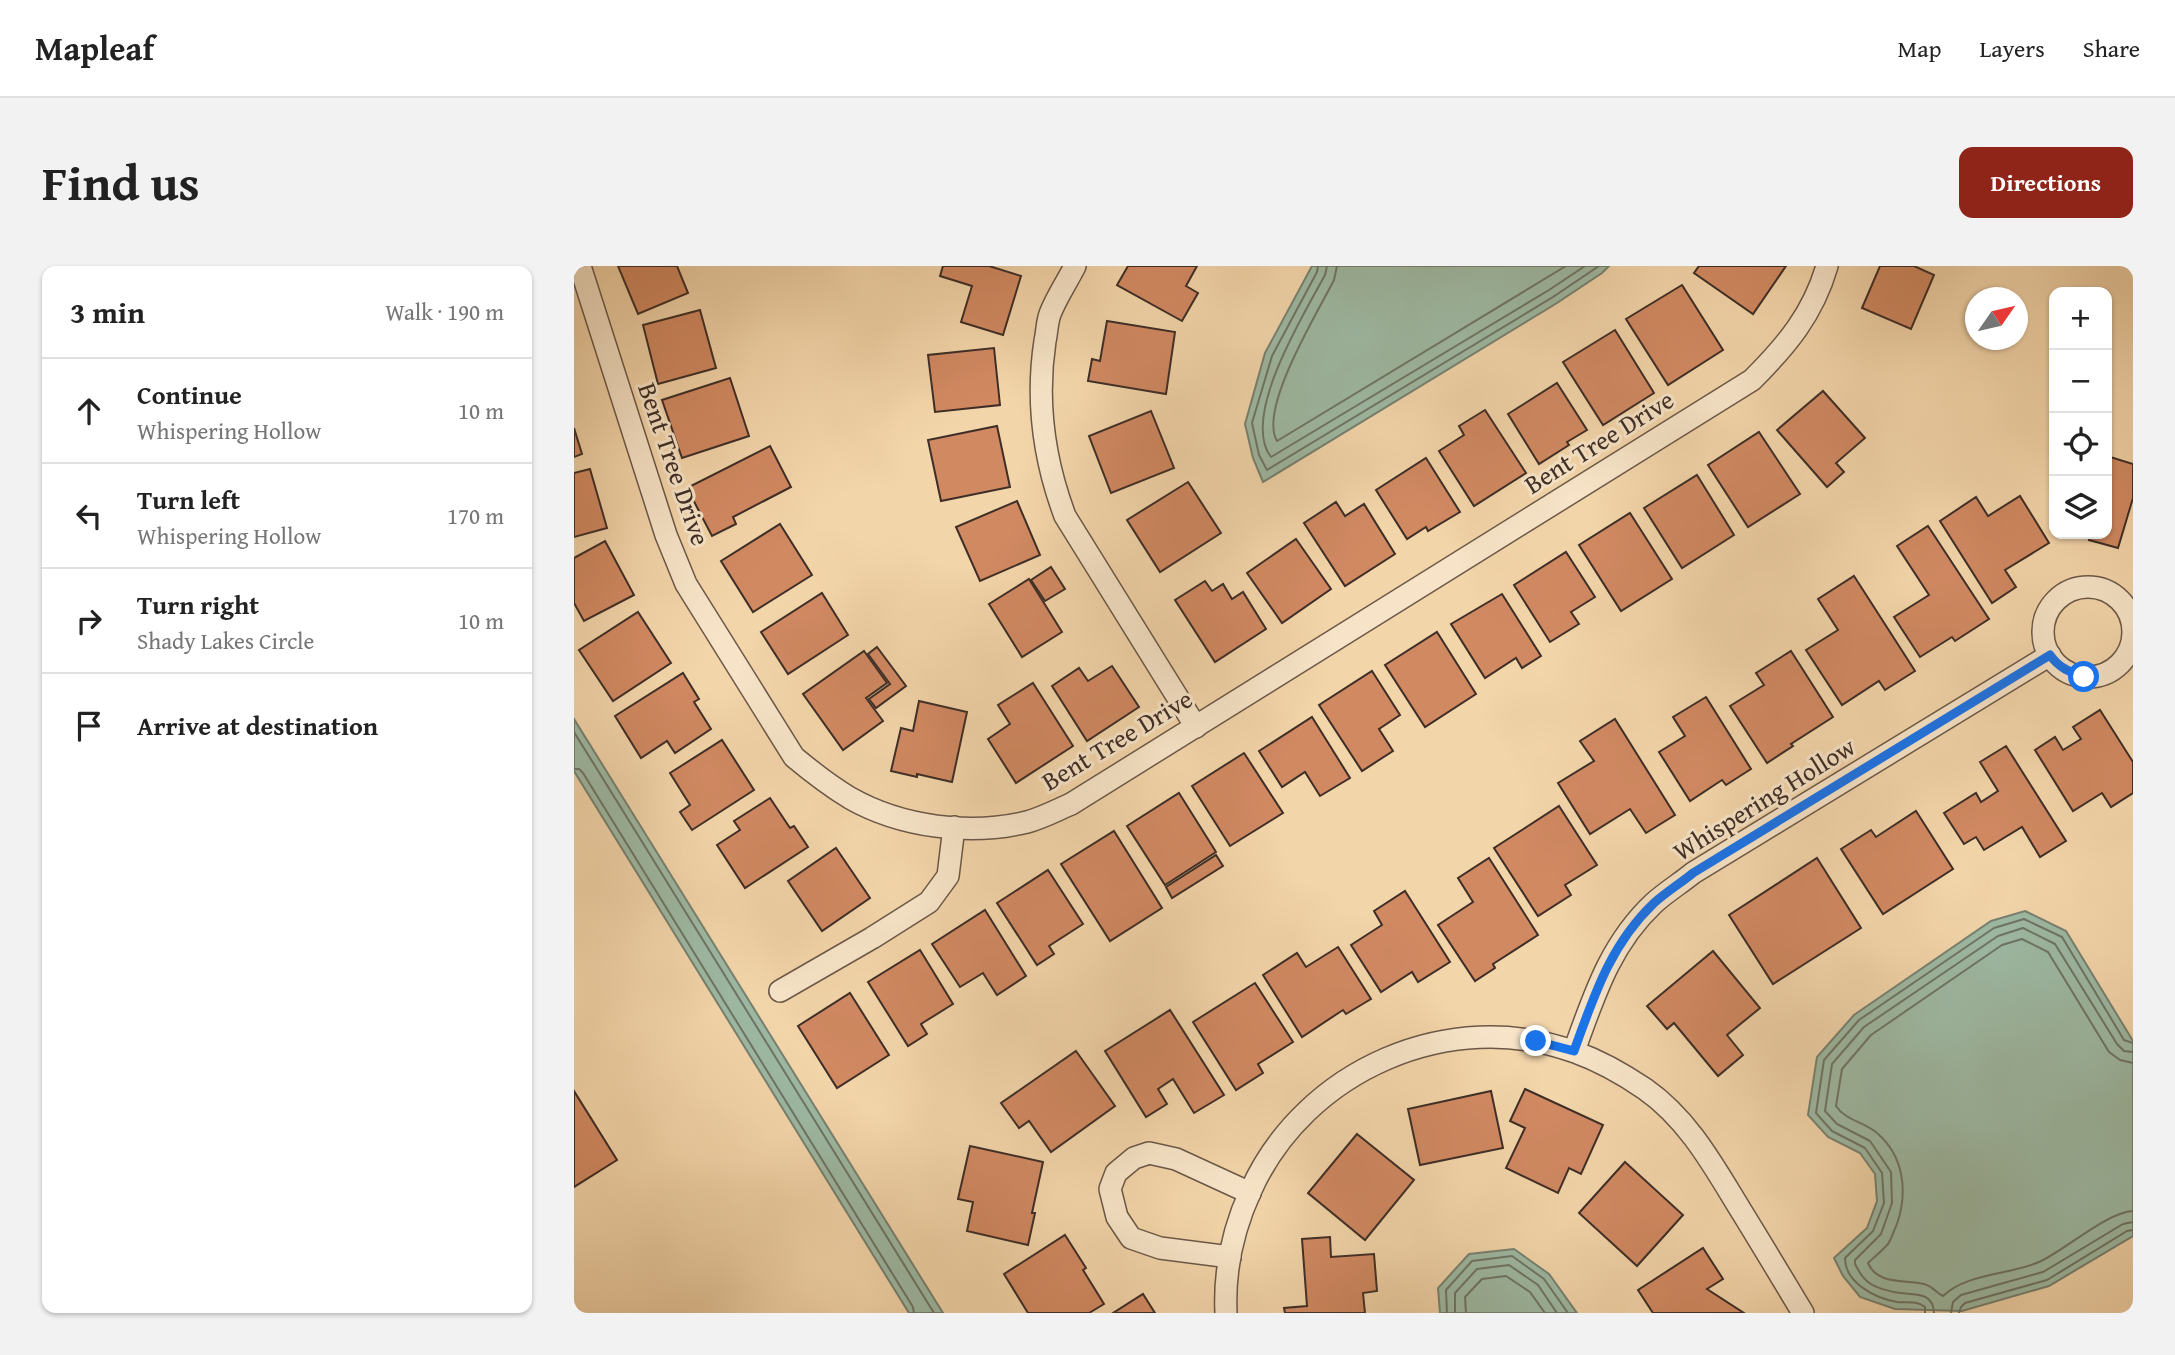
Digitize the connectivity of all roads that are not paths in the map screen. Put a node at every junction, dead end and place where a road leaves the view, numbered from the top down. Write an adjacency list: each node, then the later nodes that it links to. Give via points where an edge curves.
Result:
1 (580, 266): 6 (street, Bent Tree Drive, via 686,584 793,757 853,799 889,815)
2 (1074, 266): 5 (street, via 1049,316 1042,359 1044,436 1058,498)
3 (1827, 266): 5 (street, Bent Tree Drive, via 1804,321 1752,380)
4 (2050, 655): 4 (street, via 2068,672 2084,677 2105,674 2118,666 2133,640 2128,610 2105,589 2084,586 2069,590 2056,599 2045,618 2043,634); 8 (street, Whispering Hollow, via 1693,873 1656,902 1619,946 1598,983)
5 (1196, 727): 6 (street, Bent Tree Drive, via 1072,804 1009,825)
6 (954, 827): 7 (street, via 948,876 929,902)
7 (780, 991)
8 (1574, 1051): 9 (street, via 1536,1041 1457,1039 1418,1046 1381,1060 1338,1084 1307,1110 1280,1139); 12 (street, via 1615,1069 1678,1117 1703,1148)
9 (1250, 1193): 10 (street, via 1234,1232); 10 (street, via 1176,1159 1149,1153 1116,1173 1110,1189 1116,1217 1131,1238 1160,1248)
10 (1230, 1257): 11 (street)
11 (1226, 1313)
12 (1803, 1313)

